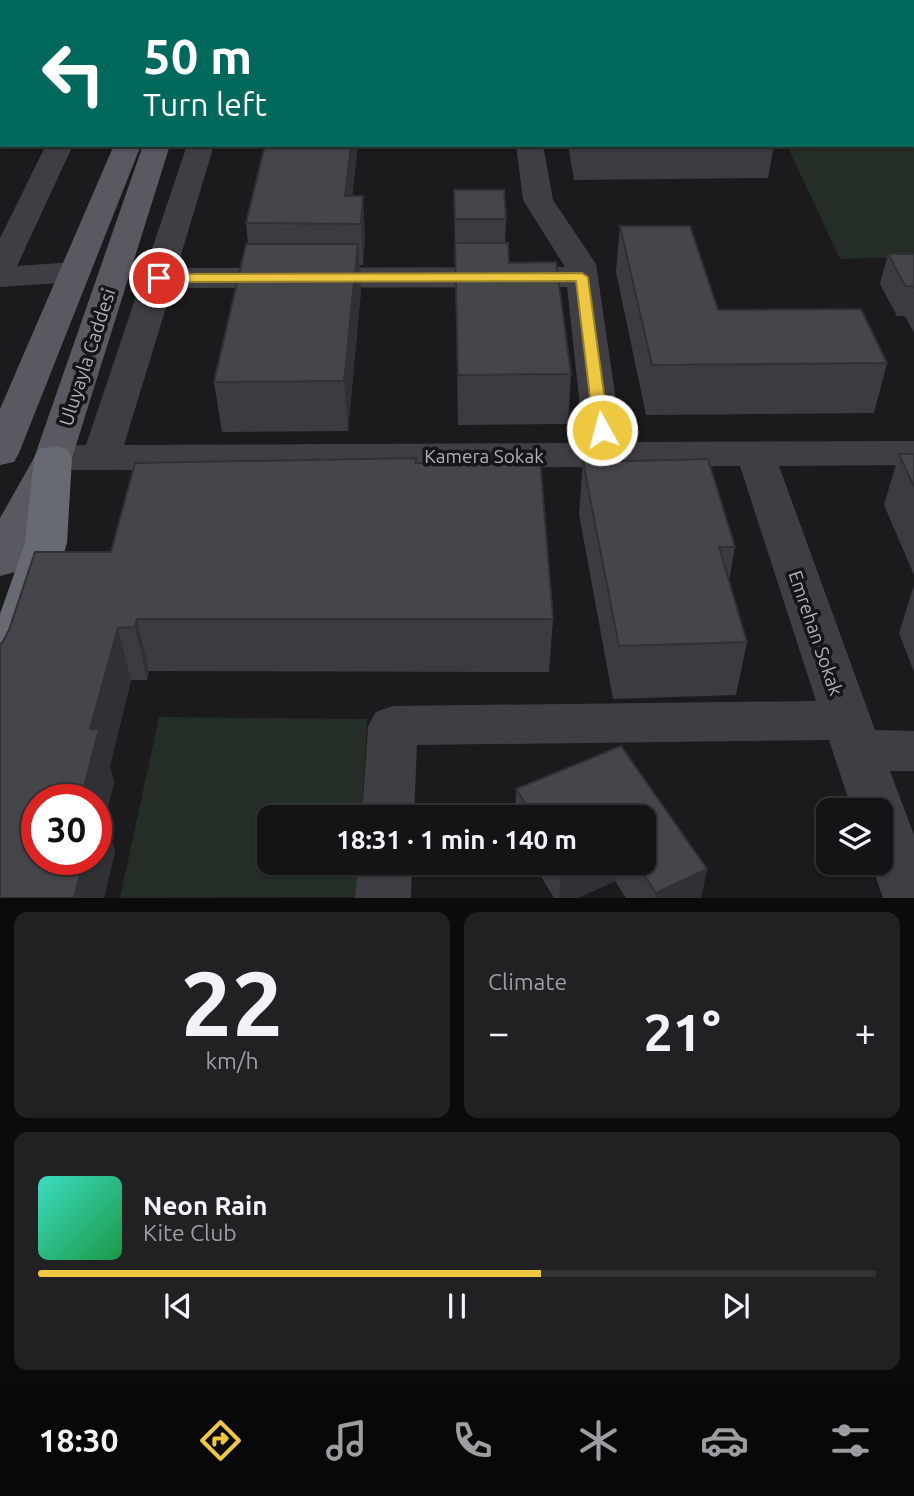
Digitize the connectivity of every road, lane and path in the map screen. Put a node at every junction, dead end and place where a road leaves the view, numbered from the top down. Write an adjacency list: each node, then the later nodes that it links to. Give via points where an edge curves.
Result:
1 (59, 147): 6 (street)
2 (127, 147): 7 (main road, Uluyayla Caddesi)
3 (156, 147): 15 (main road, Uluyayla Caddesi)
4 (200, 147): 10 (street)
5 (529, 147): 9 (street, via 538,200 580,264)
6 (0, 270)
7 (75, 272): 8 (street); 11 (main road, Uluyayla Caddesi)
8 (0, 277)
9 (582, 277): 10 (street); 14 (street)
10 (159, 278): 16 (street)
11 (0, 453)
12 (914, 453): 13 (street, Kamera Sokak)
13 (755, 454): 14 (street, Kamera Sokak); 19 (street, Emrehan Sokak)
14 (605, 455): 16 (street, Kamera Sokak)
15 (53, 458): 16 (street, Kamera Sokak); 17 (main road, Uluyayla Caddesi); 18 (highway, via 46,543)
16 (101, 458)
17 (0, 561)
18 (0, 682)
19 (851, 735): 20 (street); 21 (street, Emrehan Sokak); 22 (street, via 393,726)
20 (914, 751)
21 (874, 798)
22 (389, 805)
23 (893, 850): 26 (street, Emrehan Sokak)
24 (384, 875): 25 (street)
25 (383, 898)
26 (911, 898)

